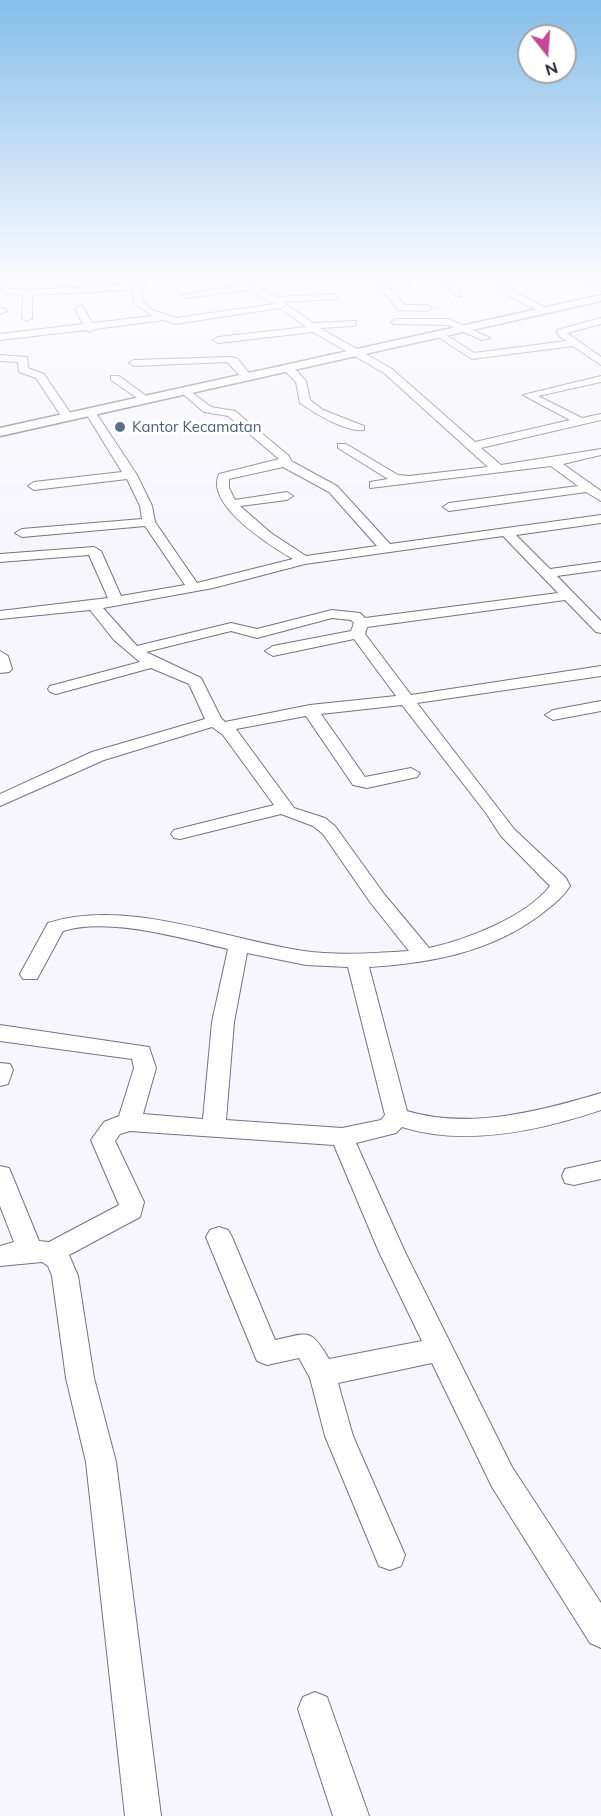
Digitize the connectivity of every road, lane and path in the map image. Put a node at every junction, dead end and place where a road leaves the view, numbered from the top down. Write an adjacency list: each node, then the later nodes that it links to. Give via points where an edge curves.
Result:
1 (23, 365): 12 (street, via 23,370 40,376)
2 (237, 365): 6 (street)
3 (303, 365): 5 (street)
4 (375, 365): 18 (street, via 388,371)
5 (288, 368): 6 (street); 15 (street, via 301,381 304,401)
6 (247, 377): 9 (street)
7 (115, 378): 10 (street)
8 (601, 379): 14 (street, via 528,395)
9 (186, 391): 10 (street); 21 (street, via 208,410 231,413 278,451)
10 (147, 399): 11 (street)
11 (90, 412): 12 (street); 23 (street)
12 (66, 417): 16 (street)
13 (601, 417): 14 (street)
14 (580, 421): 18 (street, via 512,440)
15 (360, 428)
16 (0, 432)
17 (342, 446): 24 (street)
18 (473, 446): 22 (street)
19 (601, 452): 20 (street)
20 (553, 462): 22 (street); 27 (street)
21 (285, 463): 30 (street, via 223,477 224,495); 36 (street, via 333,489)
22 (498, 468): 24 (street)
23 (131, 475): 26 (street); 33 (street)
24 (405, 480): 25 (street)
25 (374, 485)
26 (34, 486)
27 (589, 488): 29 (street); 31 (street)
28 (287, 496): 30 (street)
29 (601, 496)
30 (230, 504): 38 (street, via 279,545)
31 (448, 507)
32 (601, 519): 35 (street)
33 (149, 522): 34 (street); 41 (street)
34 (22, 533)
35 (507, 533): 36 (street); 40 (street)
36 (387, 549): 38 (street)
37 (0, 558): 43 (street, via 94,551)
38 (304, 560): 41 (street)
39 (601, 566): 40 (street)
40 (545, 574): 42 (street)
41 (194, 588): 43 (street)
42 (566, 596): 46 (street); 47 (street)
43 (116, 600): 44 (street)
44 (94, 605): 45 (street); 48 (street)
45 (0, 615)
46 (360, 628): 48 (street, via 352,615 332,614 257,634 231,627); 49 (street); 53 (street)
47 (601, 629)
48 (134, 651): 50 (street)
49 (273, 651)
50 (152, 663): 52 (street); 57 (street, via 195,681)
51 (601, 671): 53 (street)
52 (56, 688)
53 (407, 700): 55 (street); 63 (street, via 507,832 552,872 560,886 554,895 504,931 458,949)
54 (601, 706): 56 (street)
55 (310, 710): 57 (street); 58 (street, via 359,781 367,783)
56 (553, 715)
57 (219, 724): 59 (street, via 98,756); 60 (street)
58 (411, 773)
59 (0, 801)
60 (285, 808): 61 (street); 63 (street, via 291,815 319,822 329,830)
61 (180, 834)
62 (239, 945): 64 (street, via 294,957); 65 (street, via 159,927 71,921 55,927); 70 (street, via 223,1022)
63 (424, 956): 64 (street)
64 (357, 961): 68 (street)
65 (30, 974)
66 (0, 1033): 69 (street, via 141,1053 145,1068)
67 (601, 1101): 68 (street, via 482,1127 430,1127)
68 (397, 1116): 71 (street, via 388,1127)
69 (129, 1122): 70 (street); 76 (street, via 112,1128 103,1137 132,1202 131,1210)
70 (214, 1130): 71 (street)
71 (342, 1137): 78 (street, via 392,1252)
72 (601, 1170): 74 (street)
73 (0, 1175): 76 (street)
74 (574, 1176)
75 (219, 1237): 79 (street, via 267,1353 306,1345)
76 (41, 1252): 77 (street); 83 (street, via 58,1259 65,1276 80,1377 101,1462)
77 (0, 1256)
78 (441, 1349): 79 (street, via 332,1370); 81 (street, via 502,1477)
79 (324, 1376): 80 (street, via 339,1436)
80 (390, 1555)
81 (601, 1632)
82 (315, 1709): 84 (street)
83 (143, 1816)
84 (351, 1816)

